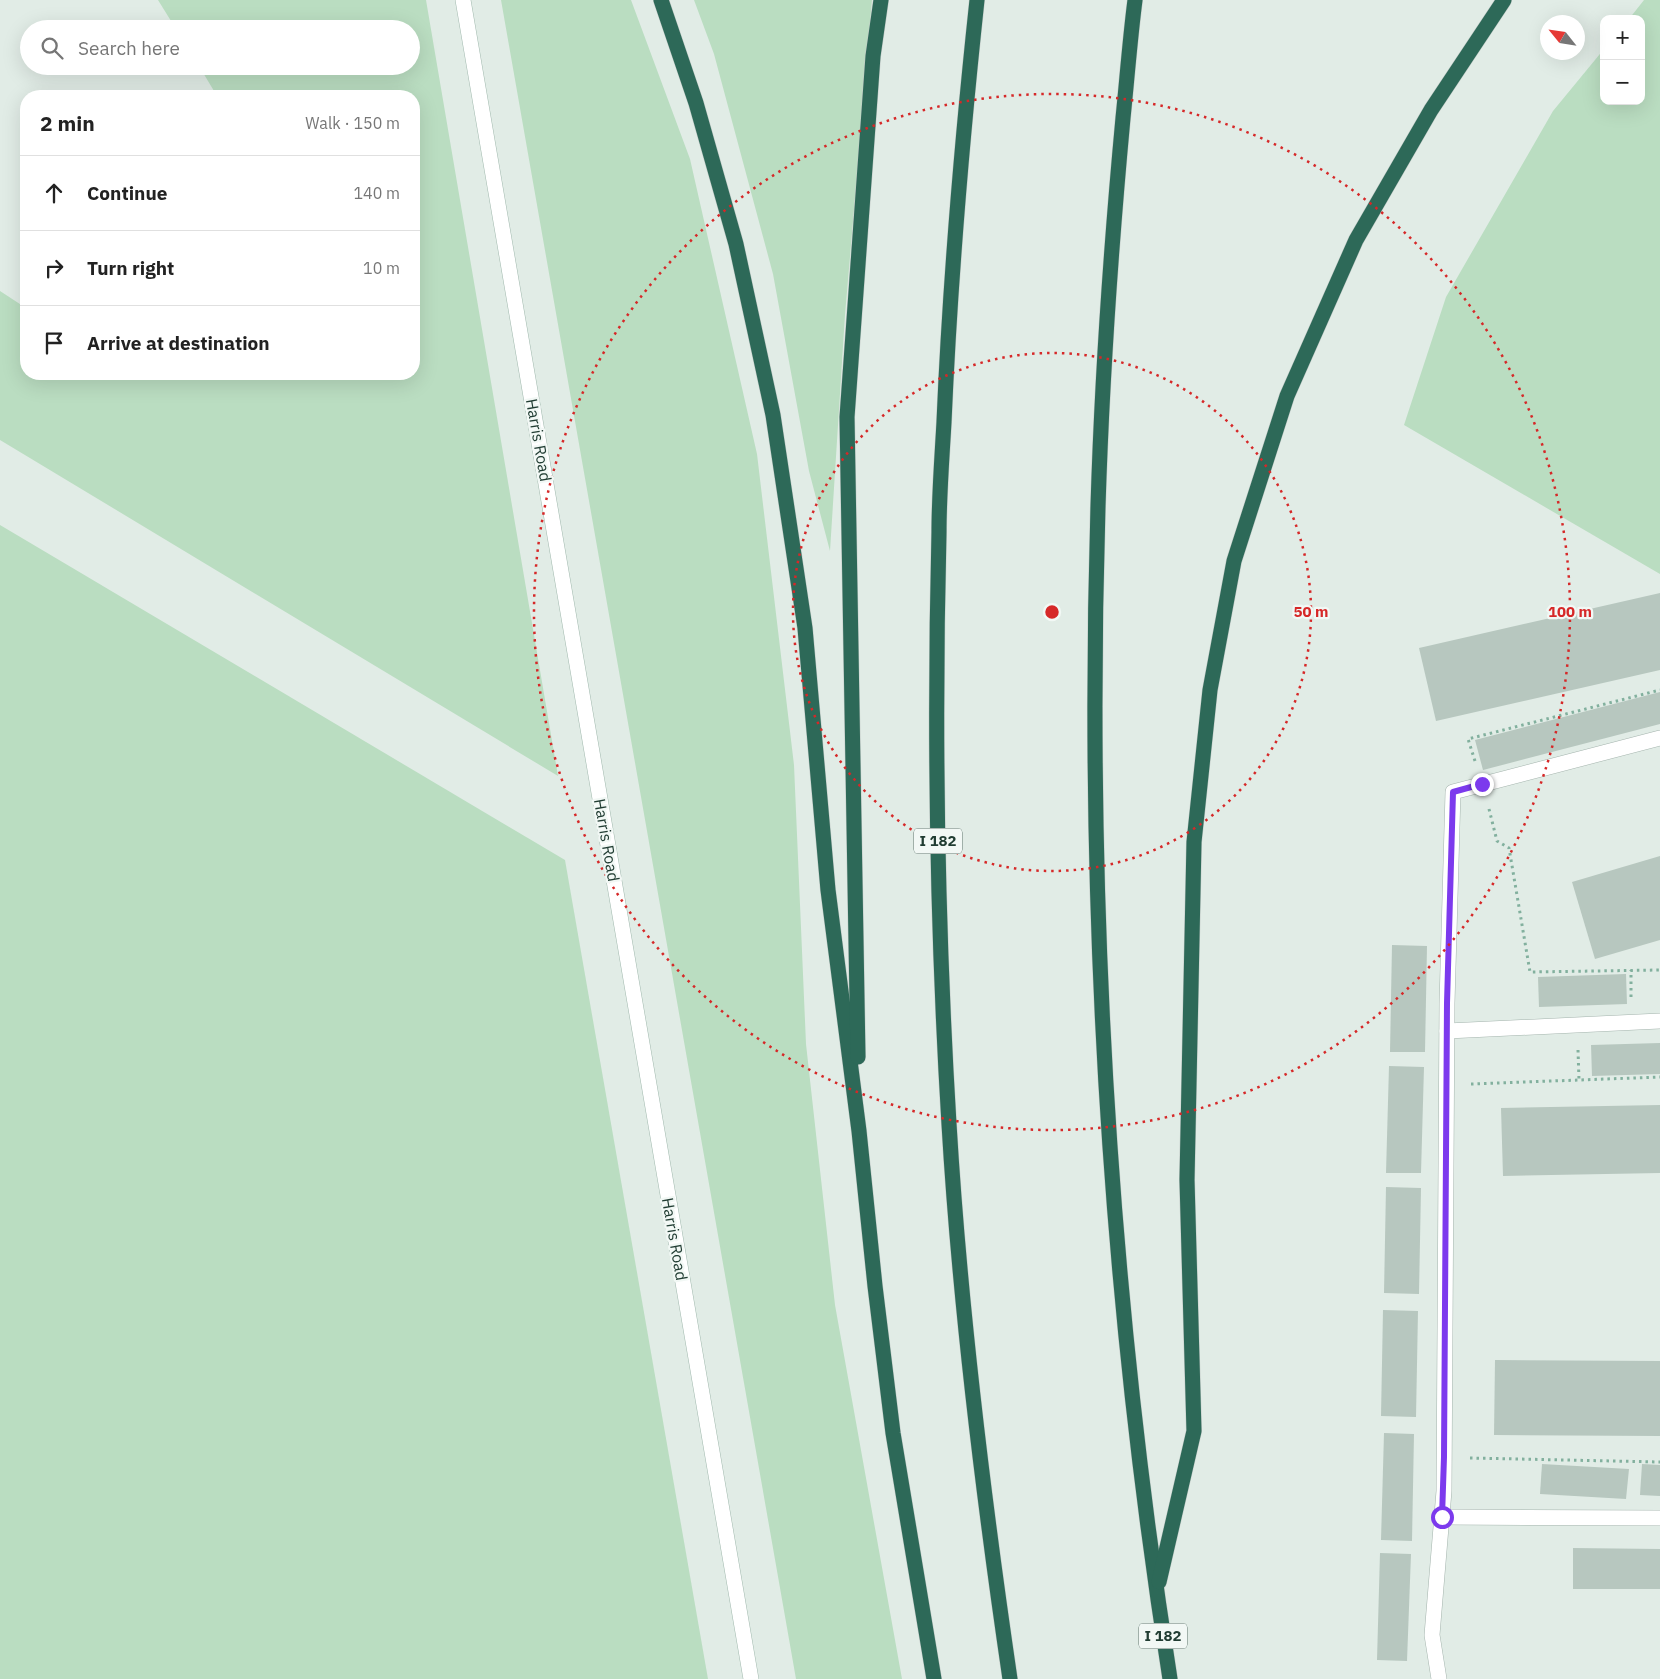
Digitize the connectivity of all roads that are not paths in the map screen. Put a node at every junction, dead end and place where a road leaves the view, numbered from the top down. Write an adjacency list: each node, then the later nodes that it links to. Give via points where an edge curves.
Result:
1 (463, 0): 14 (street, Harris Road)
2 (660, 0): 10 (highway, via 696,103 736,244 773,415 805,628 828,890)
3 (881, 0): 10 (highway, via 873,56 847,417)
4 (977, 0): 16 (highway, I 182, via 963,129 948,328 939,518 936,727 939,927 949,1126 965,1325)
5 (1135, 0): 13 (highway, I 182, via 1115,206 1102,404 1095,603 1095,802 1101,1000 1113,1198)
6 (1504, 0): 13 (highway, via 1431,110 1356,240 1287,396 1234,560 1210,690 1194,842 1187,1180 1194,1431)
7 (1660, 738): 9 (street, via 1453,792)
8 (1660, 1021): 9 (street)
9 (1447, 1031): 11 (street)
10 (859, 1131): 15 (highway, via 893,1433)
11 (1442, 1517): 12 (street); 18 (street, via 1432,1635)
12 (1660, 1518)
13 (1156, 1593): 17 (highway, I 182)
14 (751, 1679)
15 (934, 1679)
16 (1010, 1679)
17 (1170, 1679)
18 (1439, 1679)

